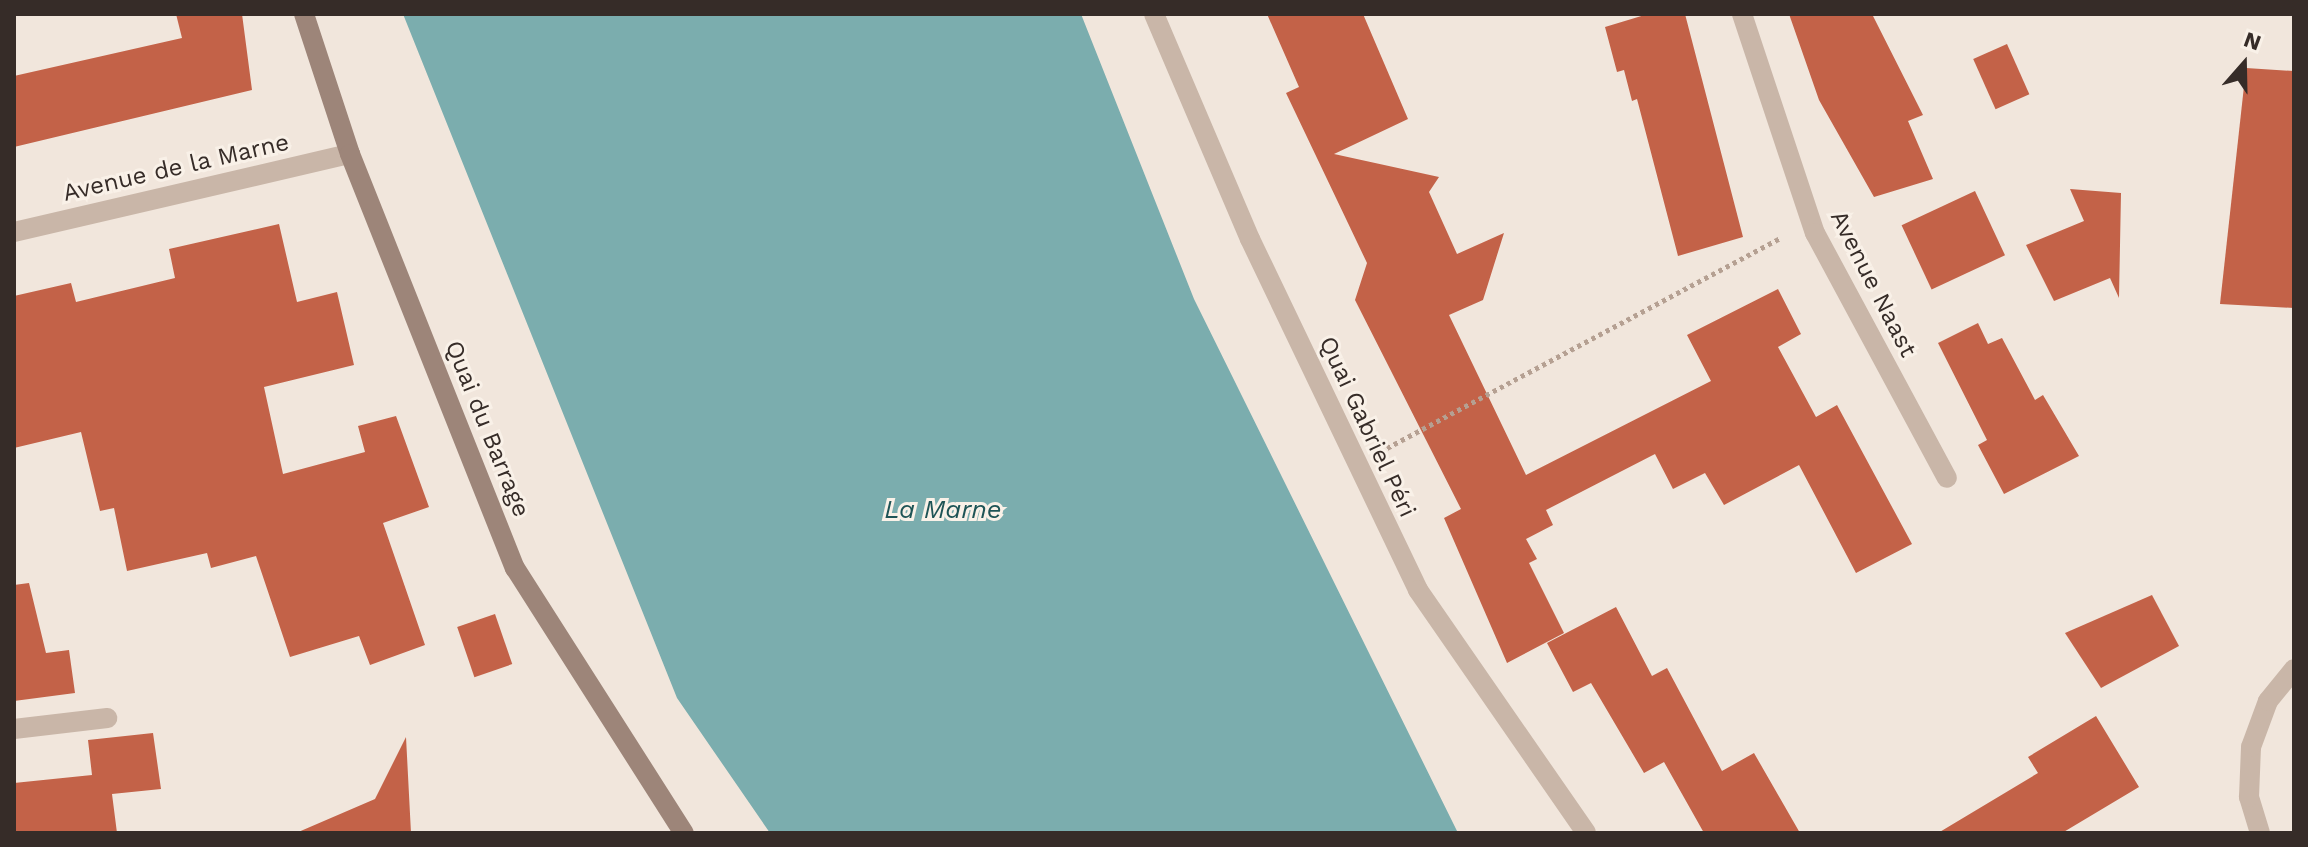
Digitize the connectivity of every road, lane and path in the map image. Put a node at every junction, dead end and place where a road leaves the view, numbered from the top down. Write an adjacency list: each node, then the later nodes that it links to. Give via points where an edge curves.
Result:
1 (304, 14): 4 (street, Quai du Barrage)
2 (1154, 14): 7 (street, Quai Gabriel Péri)
3 (1742, 14): 5 (street, Avenue Naast)
4 (350, 154): 6 (street, Avenue de la Marne); 12 (street, Quai du Barrage, via 515,568)
5 (1811, 222): 7 (path); 8 (street, Avenue Naast)
6 (14, 232)
7 (1354, 464): 13 (street, Quai Gabriel Péri, via 1426,604)
8 (1947, 478)
9 (2294, 669): 14 (street, via 2268,701 2251,747 2249,797)
10 (107, 718): 11 (street)
11 (14, 729)
12 (684, 833)
13 (1586, 833)
14 (2260, 833)

